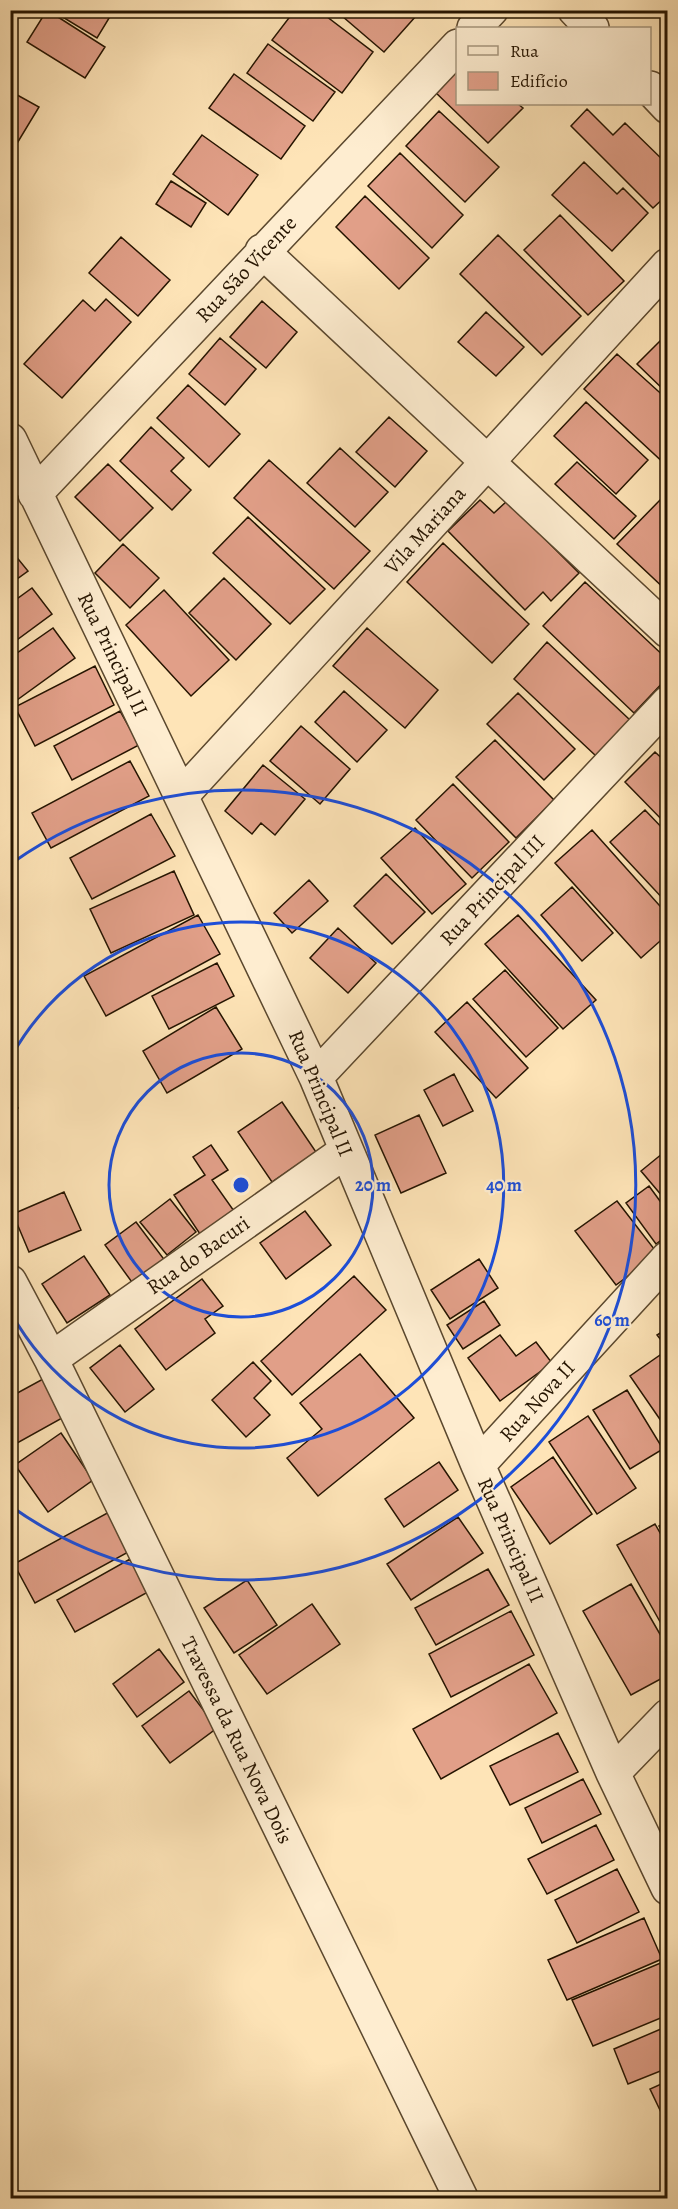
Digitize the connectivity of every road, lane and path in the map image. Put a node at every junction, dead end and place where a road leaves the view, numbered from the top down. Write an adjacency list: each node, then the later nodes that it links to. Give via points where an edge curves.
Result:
1 (491, 10): 3 (street)
2 (575, 10): 4 (street)
3 (475, 27)
4 (591, 27)
5 (456, 48): 8 (street, Rua São Vicente)
6 (651, 89): 7 (street)
7 (668, 107)
8 (262, 251): 11 (street); 12 (street, Rua São Vicente)
9 (668, 265): 11 (street, Vila Mariana)
10 (10, 440): 12 (street, Rua Principal II)
11 (487, 462): 13 (street); 15 (street, Vila Mariana)
12 (35, 494): 15 (street, Rua Principal II)
13 (668, 631)
14 (668, 703): 16 (street, Rua Principal III)
15 (182, 795): 16 (street, Rua Principal II)
16 (316, 1077): 17 (street, Rua Principal II)
17 (346, 1151): 20 (street, Rua do Bacuri); 21 (street, Rua Principal II)
18 (668, 1258): 21 (street, Rua Nova II)
19 (10, 1282): 20 (street, Travessa da Rua Nova Dois)
20 (51, 1359): 25 (street, Travessa da Rua Nova Dois)
21 (478, 1465): 23 (street, Rua Principal II)
22 (668, 1716): 23 (street)
23 (613, 1773): 24 (street, Rua Principal II)
24 (668, 1888)
25 (461, 2199)

